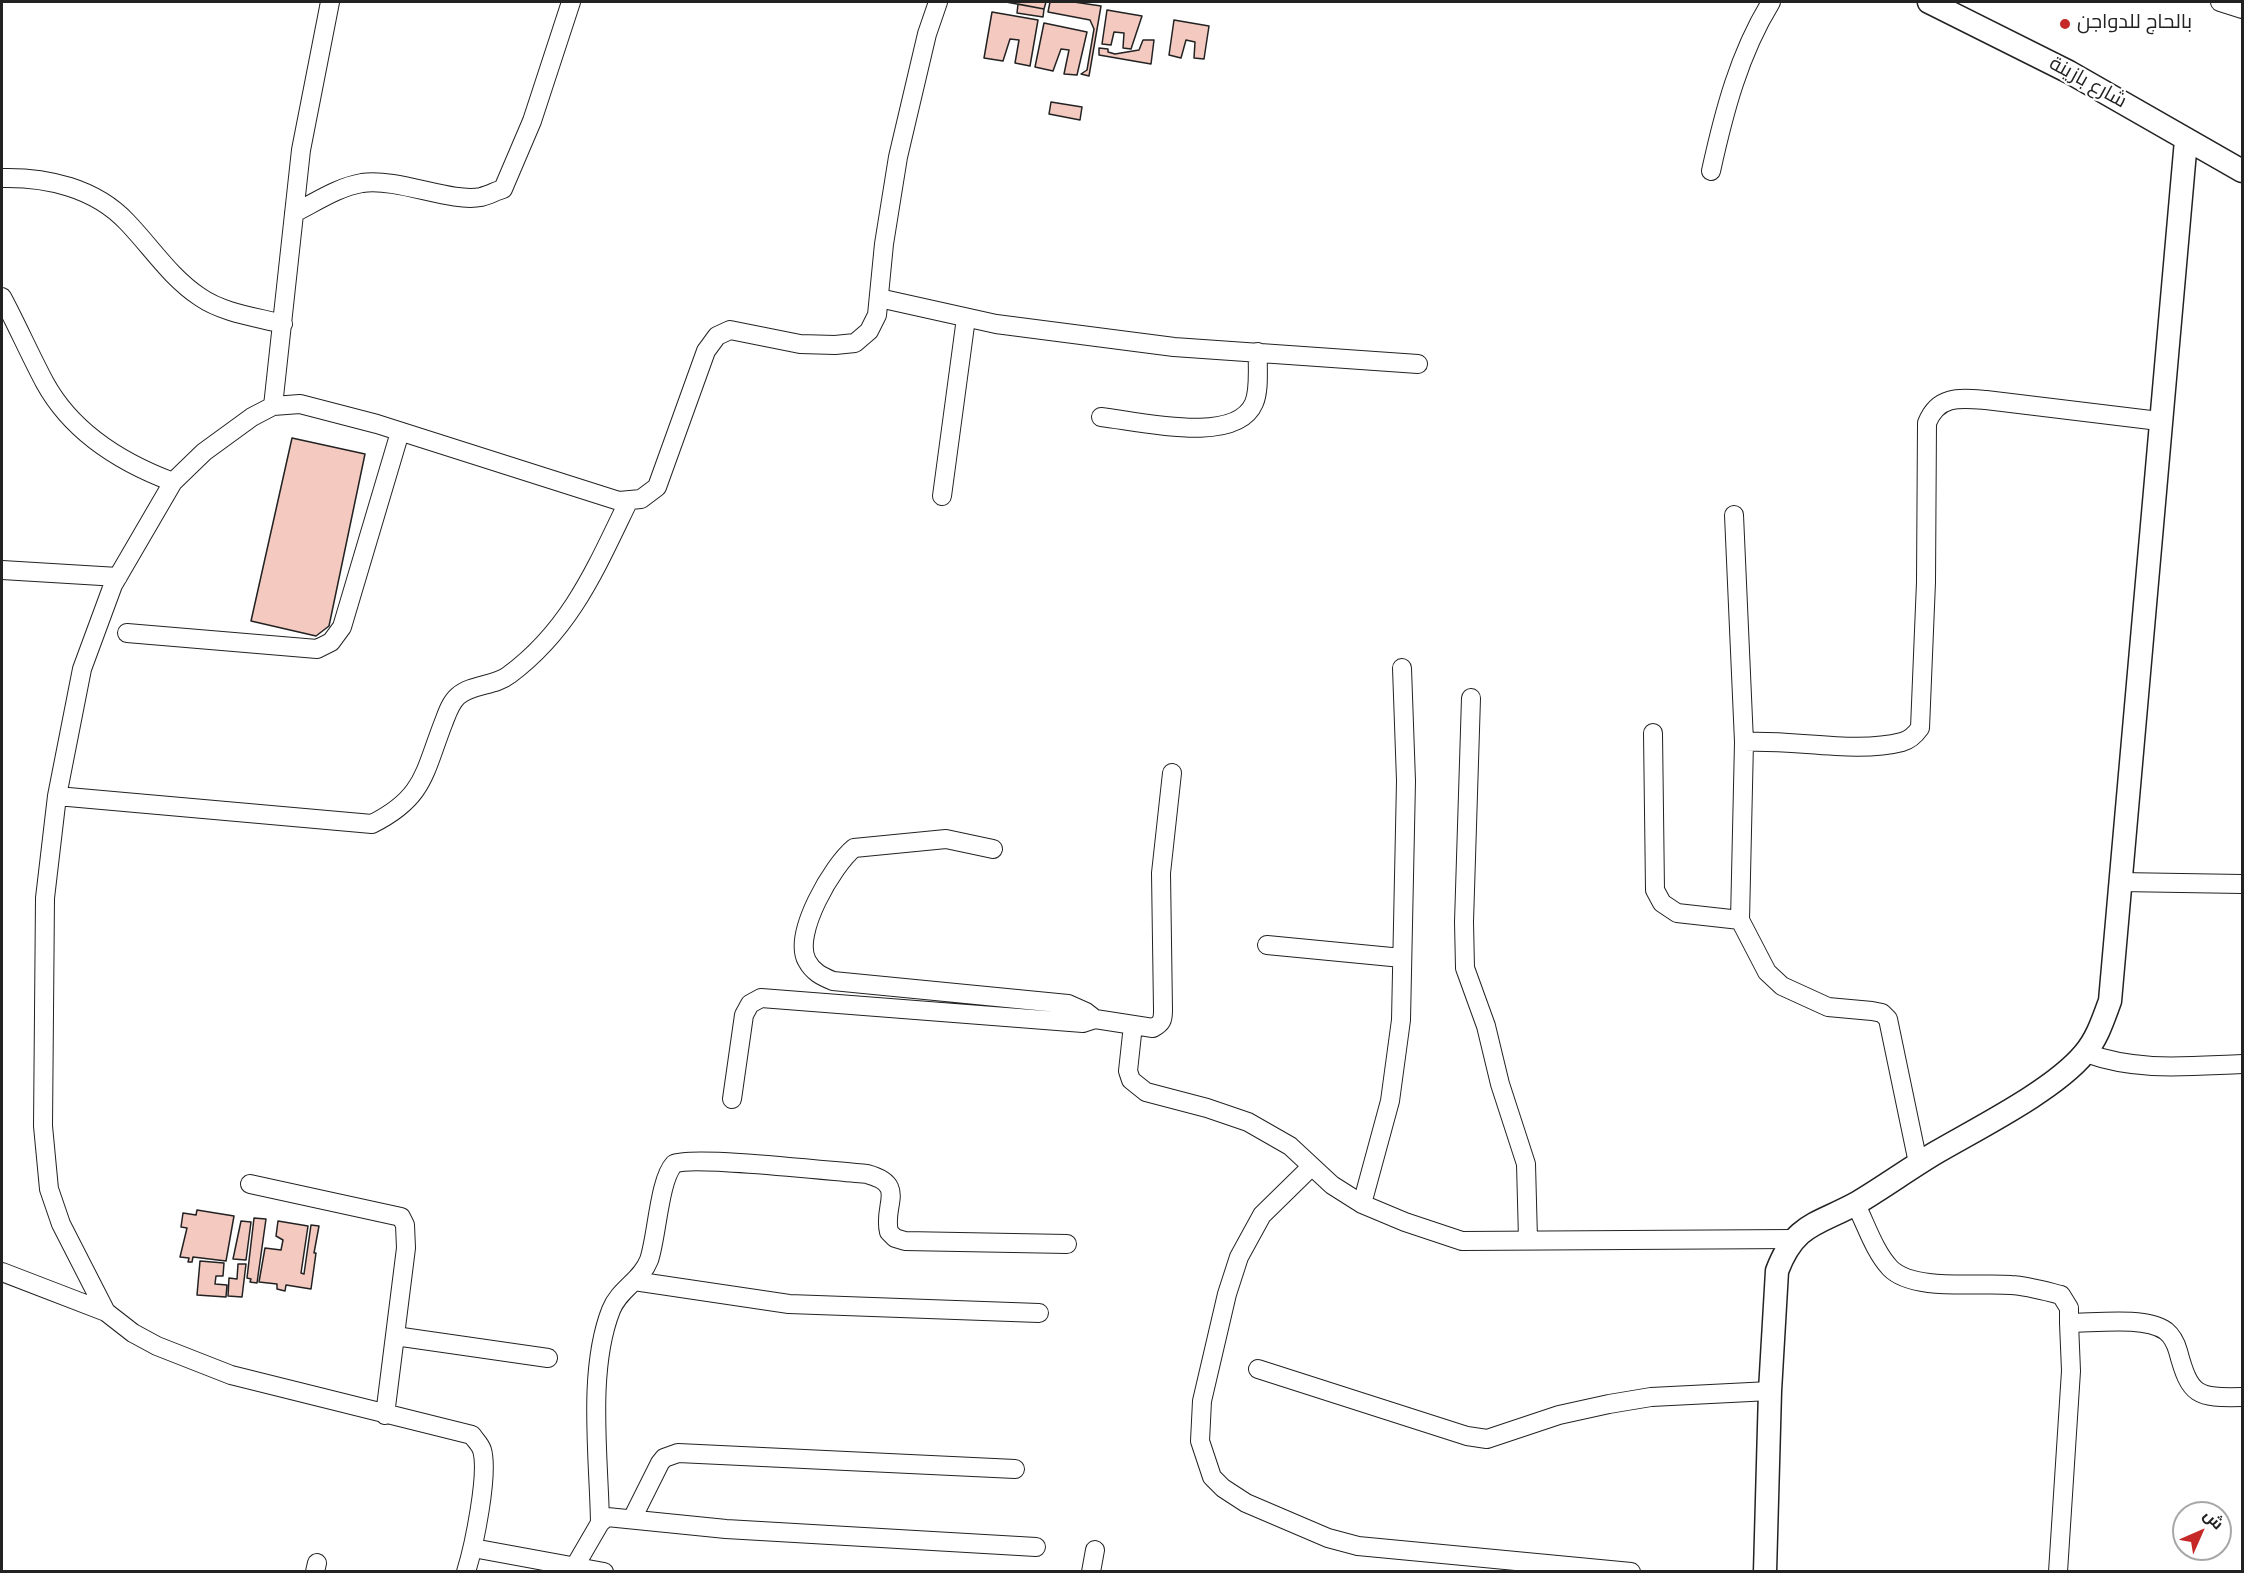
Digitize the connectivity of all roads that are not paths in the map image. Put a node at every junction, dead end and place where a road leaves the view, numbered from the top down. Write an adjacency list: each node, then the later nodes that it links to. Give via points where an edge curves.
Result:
1 (330, 2): 12 (street, via 301,150)
2 (571, 2): 12 (street, via 532,122 503,189 480,197 460,197 409,185 364,183 347,187)
3 (938, 2): 14 (street, via 898,157)
4 (1771, 2): 9 (street, via 1747,45 1724,110)
5 (1929, 2): 8 (street, شارع بازينة, via 2069,72)
6 (2220, 2): 7 (street)
7 (2242, 9)
8 (2186, 140): 10 (street, شارع بازينة); 21 (street)
9 (1711, 171)
10 (2242, 171)
11 (2, 178): 16 (street, via 56,183 100,199 126,221 176,279 203,299)
12 (294, 213): 16 (street)
13 (2, 297): 23 (street, via 61,407 89,437 143,471)
14 (879, 298): 15 (street); 25 (street, via 877,315 869,331 855,343 801,344 730,330 717,336 706,351 657,487 641,499)
15 (966, 318): 17 (street, via 1173,347); 24 (street)
16 (283, 324): 19 (street)
17 (1258, 352): 18 (street); 20 (street, via 1255,401 1241,420 1205,429)
18 (1418, 364)
19 (273, 406): 22 (street, via 318,407); 23 (street, via 204,452)
20 (1101, 417)
21 (2159, 421): 33 (street, via 1986,400 1943,401 1932,411 1927,423 1920,729 1901,743); 37 (street)
22 (400, 432): 25 (street, via 608,498); 29 (street, via 342,627 332,642 318,649)
23 (173, 482): 28 (street)
24 (942, 496)
25 (629, 500): 35 (street, via 592,577 568,615 538,653 506,678 459,696 449,708 423,780 392,814 372,824)
26 (1734, 515): 33 (street)
27 (2, 570): 28 (street)
28 (118, 577): 35 (street, via 82,669)
29 (127, 633)
30 (1402, 669): 41 (street, via 1406,781)
31 (1471, 698): 52 (street, via 1466,968 1526,1164)
32 (1653, 733): 39 (street, via 1655,890 1662,903 1677,913)
33 (1744, 742): 39 (street)
34 (1172, 773): 43 (street, via 1161,873 1163,1020 1153,1028)
35 (57, 796): 57 (street, via 45,898 44,944 43,1126 49,1190 61,1224)
36 (993, 849): 42 (street, via 946,839 854,848 837,867 809,921 804,944 806,959 817,974 832,981 1068,1004)
37 (2120, 882): 38 (street); 44 (street, via 2110,1001 2098,1035)
38 (2242, 884)
39 (1740, 920): 47 (street, via 1767,972 1782,986 1828,1007 1872,1011 1888,1018)
40 (1267, 945): 41 (street)
41 (1402, 958): 51 (street, via 1401,1020 1390,1101)
42 (1095, 1019): 43 (street); 46 (street, via 1083,1023 761,998 750,1004 744,1015)
43 (1133, 1025): 48 (street, via 1128,1071 1137,1086 1248,1122 1290,1146)
44 (2086, 1053): 45 (street, via 2114,1063 2148,1067); 47 (street, via 2072,1068 2013,1107)
45 (2242, 1064)
46 (732, 1100)
47 (1918, 1163): 50 (street)
48 (1311, 1167): 51 (street); 76 (street, via 1262,1215 1236,1266 1202,1401 1200,1441 1212,1478 1246,1503 1328,1538 1358,1546)
49 (250, 1184): 60 (street, via 401,1217 406,1248)
50 (1856, 1203): 53 (street); 59 (street, via 1891,1269 1907,1279 2012,1285 2061,1295 2069,1308)
51 (1362, 1204): 52 (street, via 1462,1240)
52 (1528, 1239): 53 (street)
53 (1793, 1239): 63 (street, via 1777,1271)
54 (1067, 1244): 56 (street, via 905,1241 889,1232 892,1194 880,1178 678,1161 670,1168 649,1260)
55 (2, 1272): 57 (street)
56 (634, 1281): 58 (street, via 789,1304); 68 (street, via 615,1300 600,1347)
57 (106, 1312): 65 (street, via 133,1333 222,1371)
58 (1039, 1313)
59 (2069, 1323): 64 (street, via 2155,1325 2168,1332 2176,1344 2185,1378 2199,1395); 78 (street, via 2071,1371)
60 (395, 1336): 61 (street); 65 (street)
61 (548, 1358)
62 (1258, 1369): 63 (street, via 1487,1439 1559,1415 1609,1404 1651,1397)
63 (1770, 1391): 77 (street)
64 (2242, 1397)
65 (385, 1415): 70 (street, via 472,1435 478,1443 484,1468)
66 (1015, 1469): 67 (street, via 678,1453 660,1463)
67 (632, 1519): 68 (street, via 607,1517); 69 (street, via 726,1529)
68 (600, 1523): 72 (street)
69 (1036, 1547)
70 (473, 1548): 72 (street); 73 (street)
71 (1095, 1550): 75 (street)
72 (575, 1566): 74 (street)
73 (466, 1572)
74 (604, 1572)
75 (1091, 1572)
76 (1631, 1572)
77 (1765, 1572)
78 (2058, 1572)

